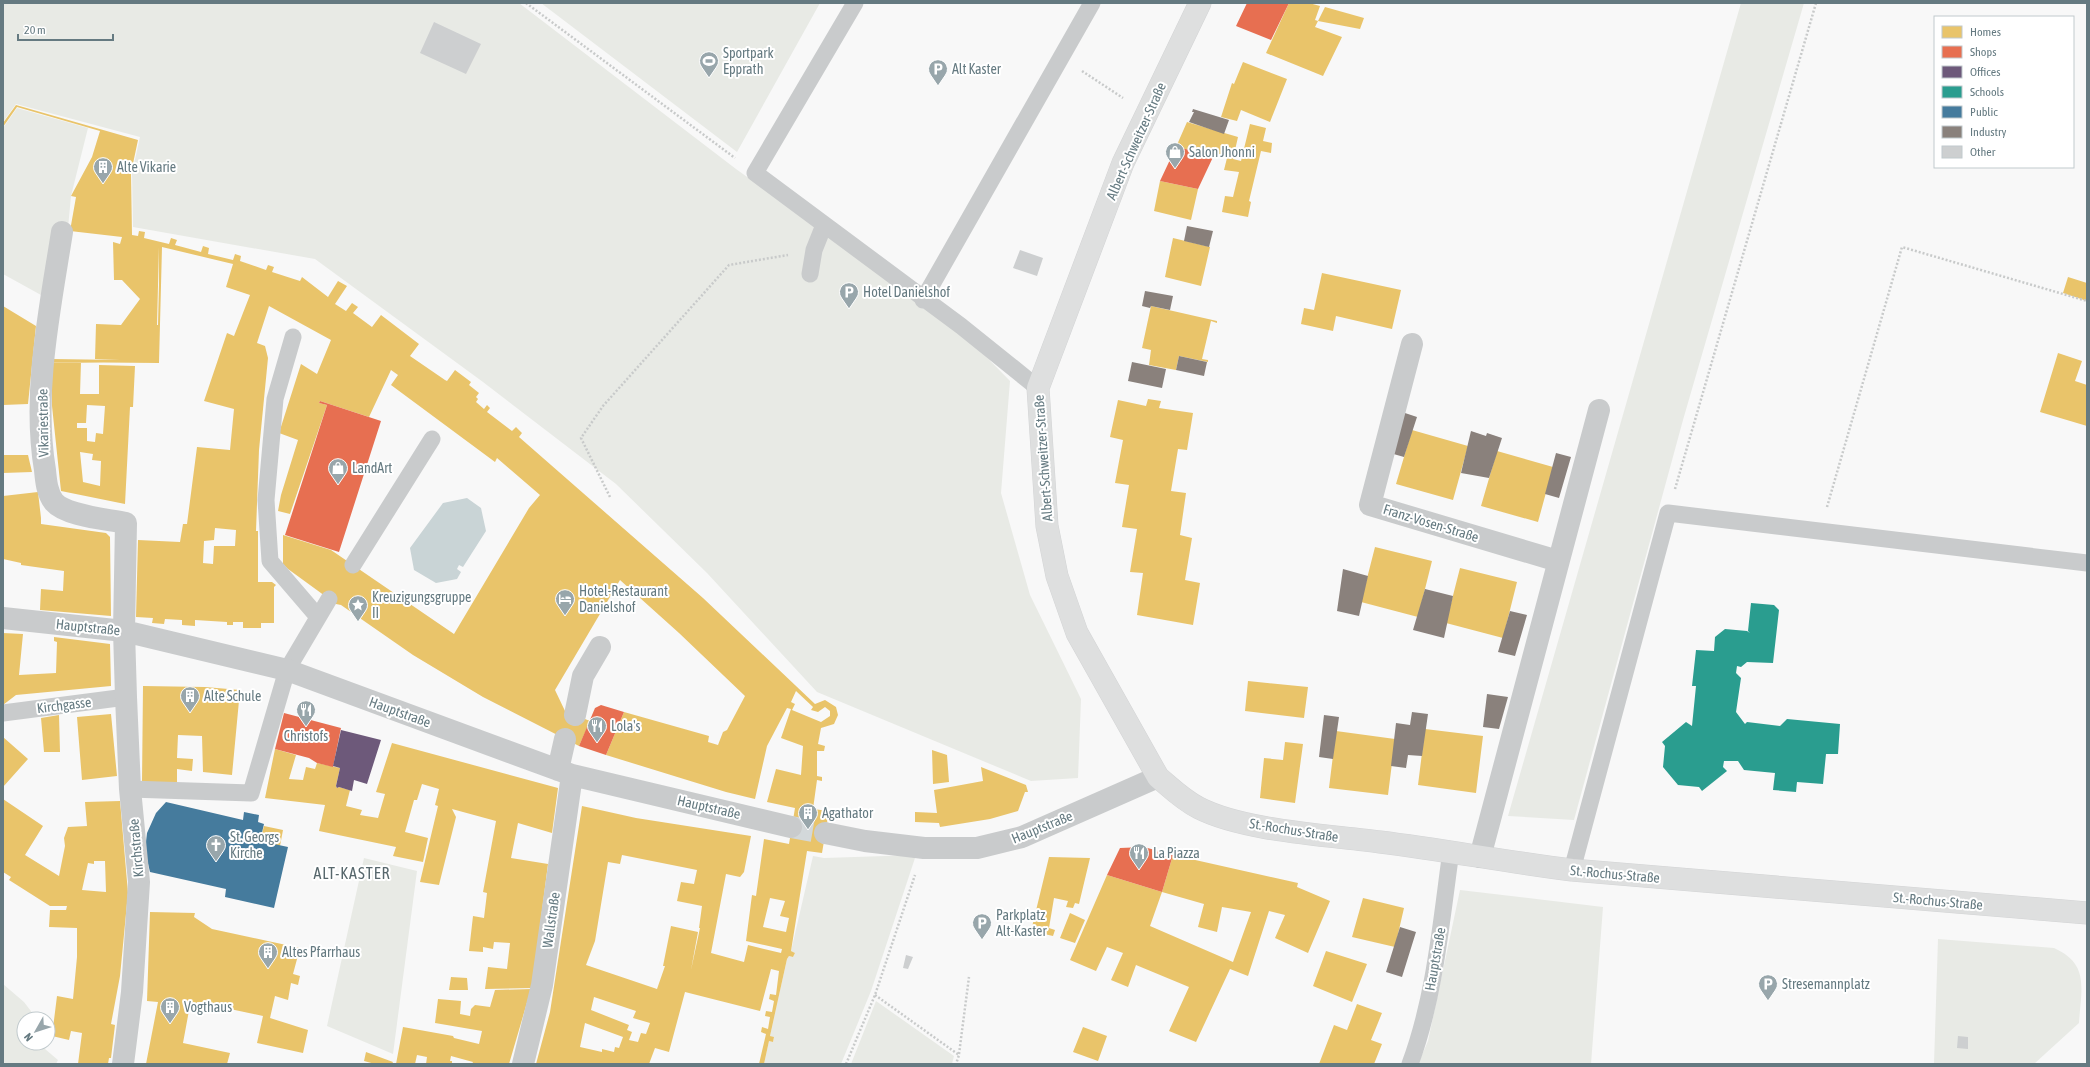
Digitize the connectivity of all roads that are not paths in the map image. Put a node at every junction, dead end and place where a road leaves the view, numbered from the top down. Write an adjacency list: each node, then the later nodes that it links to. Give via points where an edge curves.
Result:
1 (855, 3): 4 (lane, via 755,173)
2 (1092, 3): 7 (lane)
3 (1200, 3): 10 (street, Albert-Schweitzer-Straße, via 1123,163)
4 (824, 225): 6 (lane, via 814,250); 7 (lane)
5 (62, 232): 19 (street, Vikariestraße, via 45,343 41,451 48,489 54,502 64,510 126,523)
6 (810, 274)
7 (923, 300): 10 (lane, via 961,326)
8 (293, 337): 18 (lane, via 275,399 266,500 270,561)
9 (1412, 344): 13 (street, Franz-Vosen-Straße, via 1370,505)
10 (1038, 388): 27 (street, Albert-Schweitzer-Straße, via 1047,526 1057,576 1077,633)
11 (1600, 410): 13 (street)
12 (432, 439): 15 (lane)
13 (1558, 561): 32 (street)
14 (2087, 563): 33 (lane, via 1668,513)
15 (353, 565)
16 (329, 599): 18 (lane)
17 (3, 618): 19 (street, Hauptstraße)
18 (318, 618): 21 (lane)
19 (124, 631): 21 (street, Hauptstraße); 22 (street, Kirchstraße)
20 (600, 647): 24 (street, via 583,676)
21 (287, 670): 26 (street, Hauptstraße); 28 (lane, via 251,793)
22 (126, 697): 23 (lane, Kirchgasse); 28 (street, Kirchstraße)
23 (3, 713)
24 (575, 715)
25 (565, 739): 26 (street, Wallstraße)
26 (565, 772): 29 (street, Hauptstraße); 36 (street, Wallstraße, via 542,985)
27 (1158, 777): 30 (street, Hauptstraße, via 1022,837 977,848 924,848); 31 (street, St.-Rochus-Straße, via 1199,808 1232,820 1271,828)
28 (130, 789): 35 (street, Kirchstraße, via 139,882 132,992)
29 (791, 827)
30 (825, 833)
31 (1451, 851): 32 (street, St.-Rochus-Straße); 37 (lane, Hauptstraße, via 1439,937 1421,1034)
32 (1480, 857): 33 (street, St.-Rochus-Straße)
33 (1572, 870): 34 (street, St.-Rochus-Straße)
34 (2087, 913)
35 (123, 1064)
36 (523, 1064)
37 (1410, 1064)

